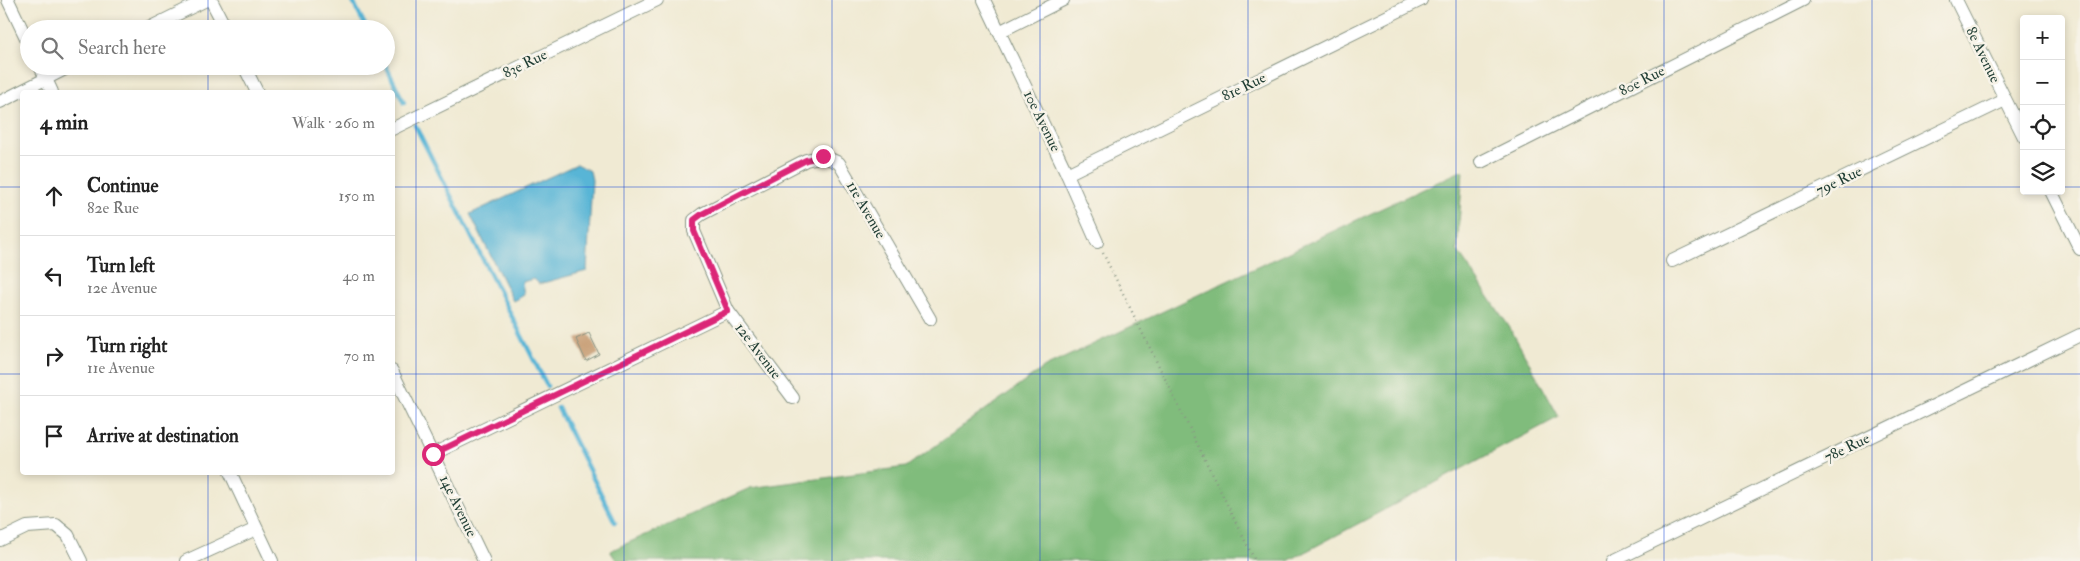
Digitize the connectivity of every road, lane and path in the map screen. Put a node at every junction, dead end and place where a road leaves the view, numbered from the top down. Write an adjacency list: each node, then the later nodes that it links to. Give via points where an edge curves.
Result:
1 (8, 0): 12 (street)
2 (206, 0): 10 (street)
3 (211, 0): 11 (street)
4 (658, 0): 24 (street, 83e Rue)
5 (984, 0): 13 (street, 10e Avenue)
6 (1063, 0): 13 (street)
7 (1421, 0): 27 (street, 81e Rue)
8 (1803, 0): 26 (street, 80e Rue)
9 (1956, 0): 22 (street, 8e Avenue)
10 (165, 20)
11 (221, 20)
12 (20, 25)
13 (999, 32): 27 (street, 10e Avenue)
14 (44, 75): 17 (street)
15 (54, 75): 17 (street)
16 (248, 75): 20 (street)
17 (46, 79): 18 (street); 19 (street)
18 (24, 90)
19 (51, 90)
20 (256, 90)
21 (20, 92): 23 (street)
22 (2005, 100): 25 (street, 8e Avenue); 32 (street, 79e Rue)
23 (0, 102)
24 (395, 128)
25 (2020, 129)
26 (1481, 162)
27 (1067, 174): 30 (street, 10e Avenue)
28 (2053, 195): 31 (street)
29 (694, 220): 33 (street, 12e Avenue, via 694,231); 34 (street, 11e Avenue, via 806,160 823,156 839,163)
30 (1097, 242): 46 (path)
31 (2080, 250)
32 (1672, 261)
33 (728, 311): 37 (street, 12e Avenue); 38 (street)
34 (930, 319)
35 (2080, 335): 47 (street, 78e Rue)
36 (395, 377): 38 (street, 14e Avenue)
37 (793, 398)
38 (433, 454): 45 (street, 14e Avenue)
39 (231, 475): 40 (street)
40 (256, 529): 43 (street); 44 (street)
41 (0, 540): 42 (street, via 28,527 56,525 68,535)
42 (81, 561)
43 (186, 561)
44 (272, 561)
45 (484, 561)
46 (1254, 561)
47 (1613, 561)

